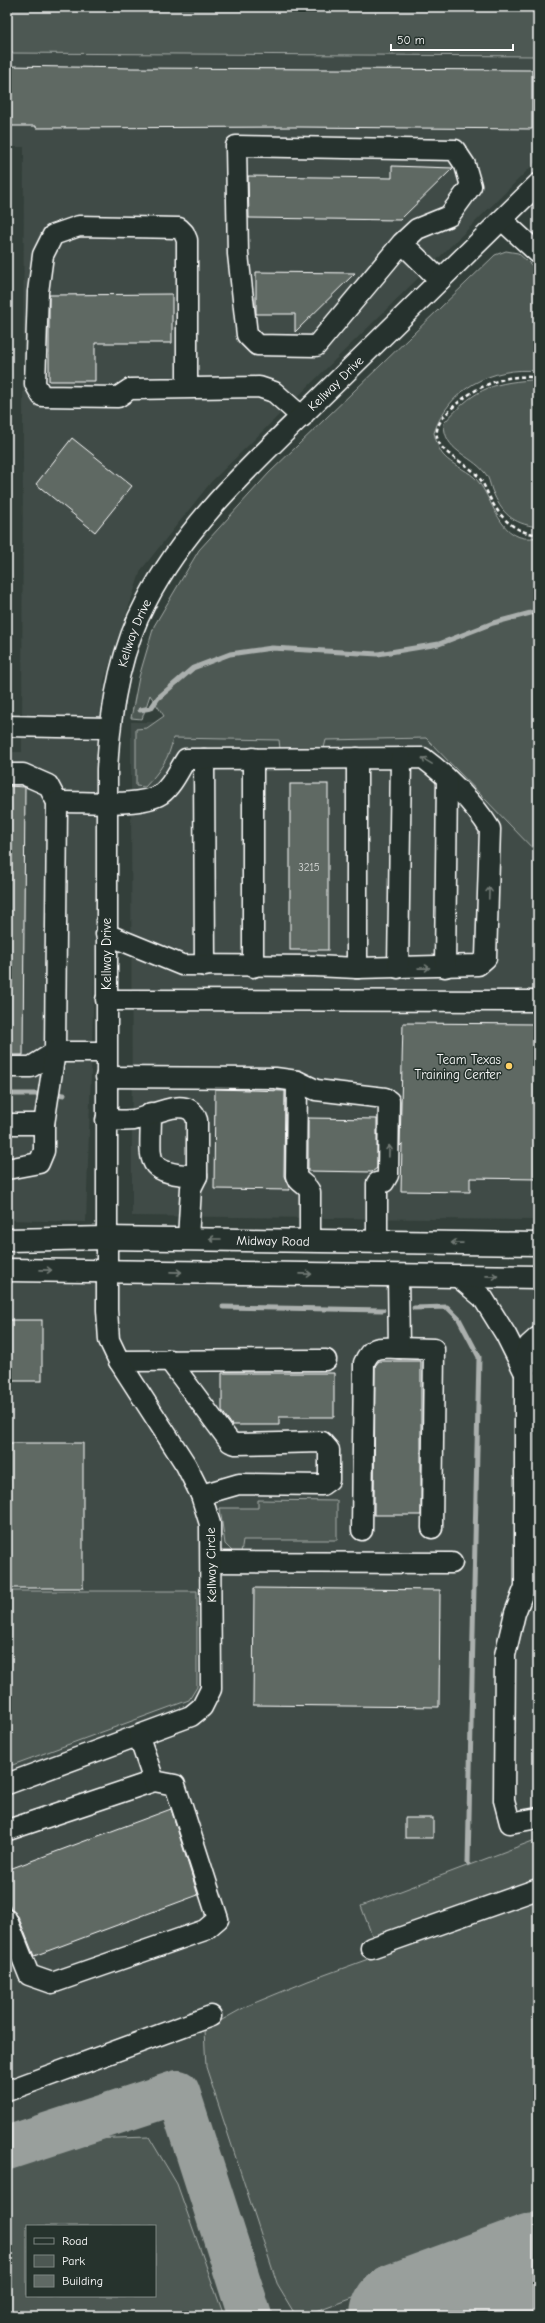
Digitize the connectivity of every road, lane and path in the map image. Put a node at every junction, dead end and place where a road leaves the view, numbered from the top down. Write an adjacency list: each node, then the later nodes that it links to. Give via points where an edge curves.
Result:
1 (538, 184): 2 (street, Kellway Drive)
2 (502, 220): 4 (street); 5 (street, Kellway Drive)
3 (402, 243): 3 (street, via 417,229 449,216 471,186 465,165 455,150 236,146 238,254 248,335 258,345 316,346); 5 (street)
4 (538, 253)
5 (440, 280): 8 (street, Kellway Drive)
6 (538, 378): 9 (path, via 528,376 502,379 480,387 460,400 443,417 437,436 441,446 476,474 500,514 514,528)
7 (187, 388): 7 (street, via 130,389 118,397 42,396 35,384 38,292 43,255 53,234 79,226 179,228 184,233 187,240); 8 (street, via 258,387 274,392)
8 (302, 417): 11 (street, Kellway Drive, via 207,512 145,602 119,678)
9 (538, 534)
10 (7, 726): 11 (street)
11 (110, 728): 18 (street, Kellway Drive)
12 (253, 758): 13 (street); 15 (street); 22 (street)
13 (357, 758): 14 (street); 24 (street)
14 (401, 758): 17 (street, one-way to 14, via 423,758); 25 (street)
15 (204, 759): 18 (street, via 186,759 169,786 160,794 136,802); 21 (street)
16 (7, 774): 19 (street, via 22,774 48,785)
17 (447, 779): 23 (street); 23 (street, one-way to 17, via 478,965 486,958 490,838 490,829 484,819)
18 (106, 801): 19 (street); 20 (street, Kellway Drive)
19 (57, 802): 28 (street)
20 (106, 934): 21 (street, via 182,965); 26 (street, Kellway Drive)
21 (205, 966): 22 (street)
22 (253, 966): 24 (street)
23 (445, 967): 25 (street, one-way to 23)
24 (357, 968): 25 (street)
25 (398, 968)
26 (106, 1000): 27 (street); 29 (street, Kellway Drive)
27 (538, 1001)
28 (56, 1052): 29 (street); 30 (street, via 32,1067); 36 (street)
29 (106, 1052): 31 (street, Kellway Drive)
30 (7, 1067)
31 (106, 1077): 32 (street, via 275,1078); 34 (street, Kellway Drive)
32 (297, 1082): 42 (street, via 296,1176 299,1183 308,1187 310,1192); 43 (street, one-way to 32, via 377,1182 384,1182 388,1175 389,1102 382,1097 316,1090)
33 (151, 1113): 34 (street, via 135,1120); 38 (street, via 150,1156 155,1165 160,1171 170,1174); 38 (street, via 165,1108 189,1108 195,1113)
34 (106, 1120): 39 (street, Kellway Drive)
35 (7, 1124): 36 (street)
36 (44, 1124): 37 (street, via 44,1151 39,1163)
37 (7, 1169)
38 (197, 1176): 40 (street, via 190,1194)
39 (106, 1238): 40 (main road, Midway Road); 41 (main road, Midway Road); 46 (street, Kellway Circle)
40 (188, 1239): 42 (main road, Midway Road, one-way to 40)
41 (7, 1240)
42 (310, 1240): 43 (main road, Midway Road)
43 (377, 1242): 44 (main road, Midway Road, one-way to 43)
44 (538, 1244)
45 (7, 1270): 46 (main road, one-way to 46)
46 (106, 1272): 47 (main road, one-way to 47); 54 (street, Kellway Circle, via 110,1340)
47 (398, 1275): 48 (main road); 51 (street)
48 (457, 1276): 49 (main road, one-way to 49); 55 (street, via 483,1298 506,1335)
49 (538, 1277)
50 (538, 1337): 55 (street, via 529,1345)
51 (399, 1348): 57 (street, via 434,1349); 58 (street, via 375,1348 369,1352 364,1363)
52 (169, 1360): 53 (street); 54 (street); 56 (street, via 230,1442 322,1442 329,1450 329,1480 322,1485 239,1484)
53 (326, 1360)
54 (119, 1361): 56 (street, Kellway Circle, via 186,1465)
55 (524, 1373): 64 (street, via 525,1586 514,1613 505,1655 504,1800 510,1823)
56 (201, 1495): 59 (street, Kellway Circle, via 210,1524)
57 (432, 1528)
58 (362, 1530)
59 (212, 1562): 60 (street); 61 (street, Kellway Circle, via 211,1689 202,1707 191,1716)
60 (452, 1563)
61 (139, 1736): 62 (street); 63 (street, Kellway Circle)
62 (154, 1781): 65 (street); 67 (street, via 175,1785 218,1919 205,1930 52,1983 29,1975)
63 (7, 1784)
64 (538, 1818)
65 (7, 1829)
66 (538, 1889): 68 (street)
67 (7, 1920)
68 (371, 1948)
69 (211, 2016): 70 (street)
70 (7, 2091)

